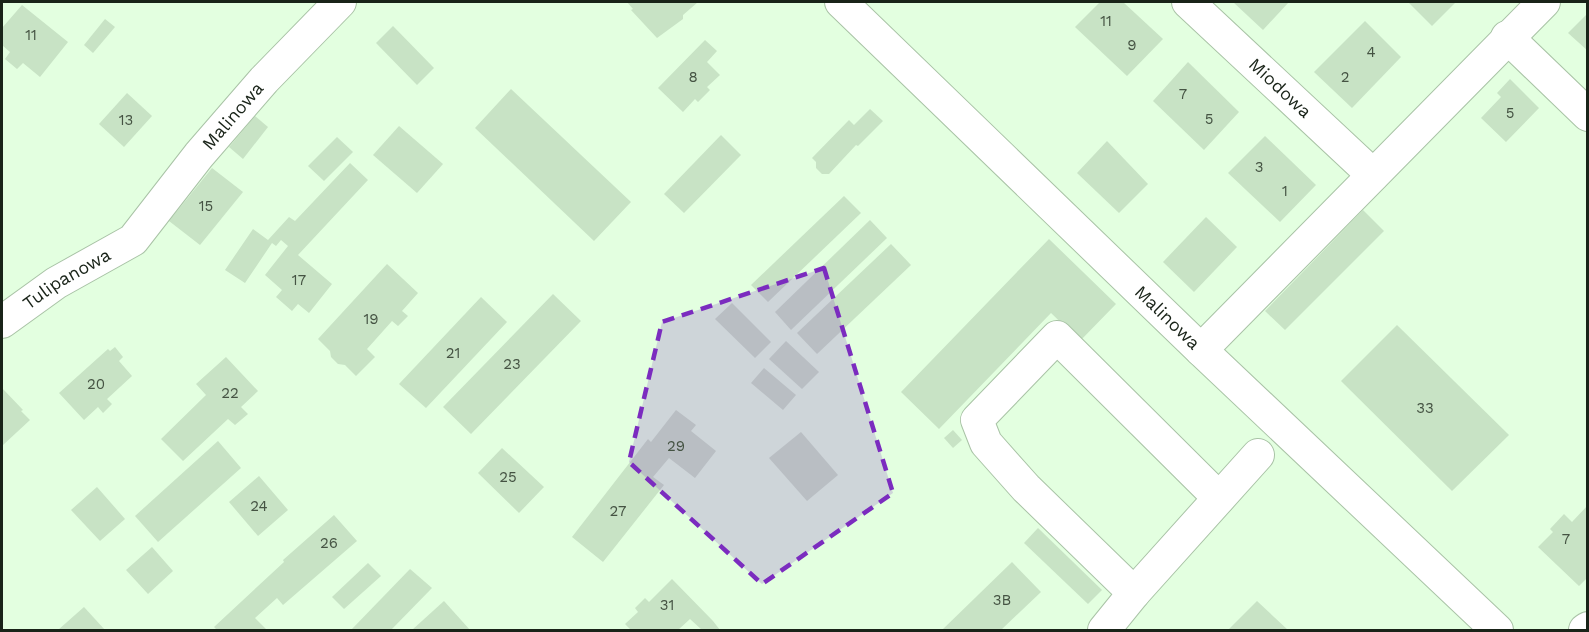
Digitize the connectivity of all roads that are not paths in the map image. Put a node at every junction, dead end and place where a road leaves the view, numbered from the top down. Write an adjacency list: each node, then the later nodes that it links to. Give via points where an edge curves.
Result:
1 (340, 2): 8 (street, Malinowa, via 264,80)
2 (841, 2): 10 (street, Malinowa)
3 (1188, 2): 7 (street, Miodowa)
4 (1544, 2): 5 (street)
5 (1508, 38): 6 (street); 7 (street)
6 (1587, 115)
7 (1373, 176): 10 (street)
8 (133, 240): 9 (street, Tulipanowa, via 56,283)
9 (2, 322)
10 (1201, 350): 15 (street, Malinowa)
11 (1258, 455): 12 (street)
12 (1220, 498): 13 (street); 13 (street, via 1057,337 977,420 986,443 1026,488)
13 (1134, 593): 14 (street)
14 (1104, 630)
15 (1497, 630)

